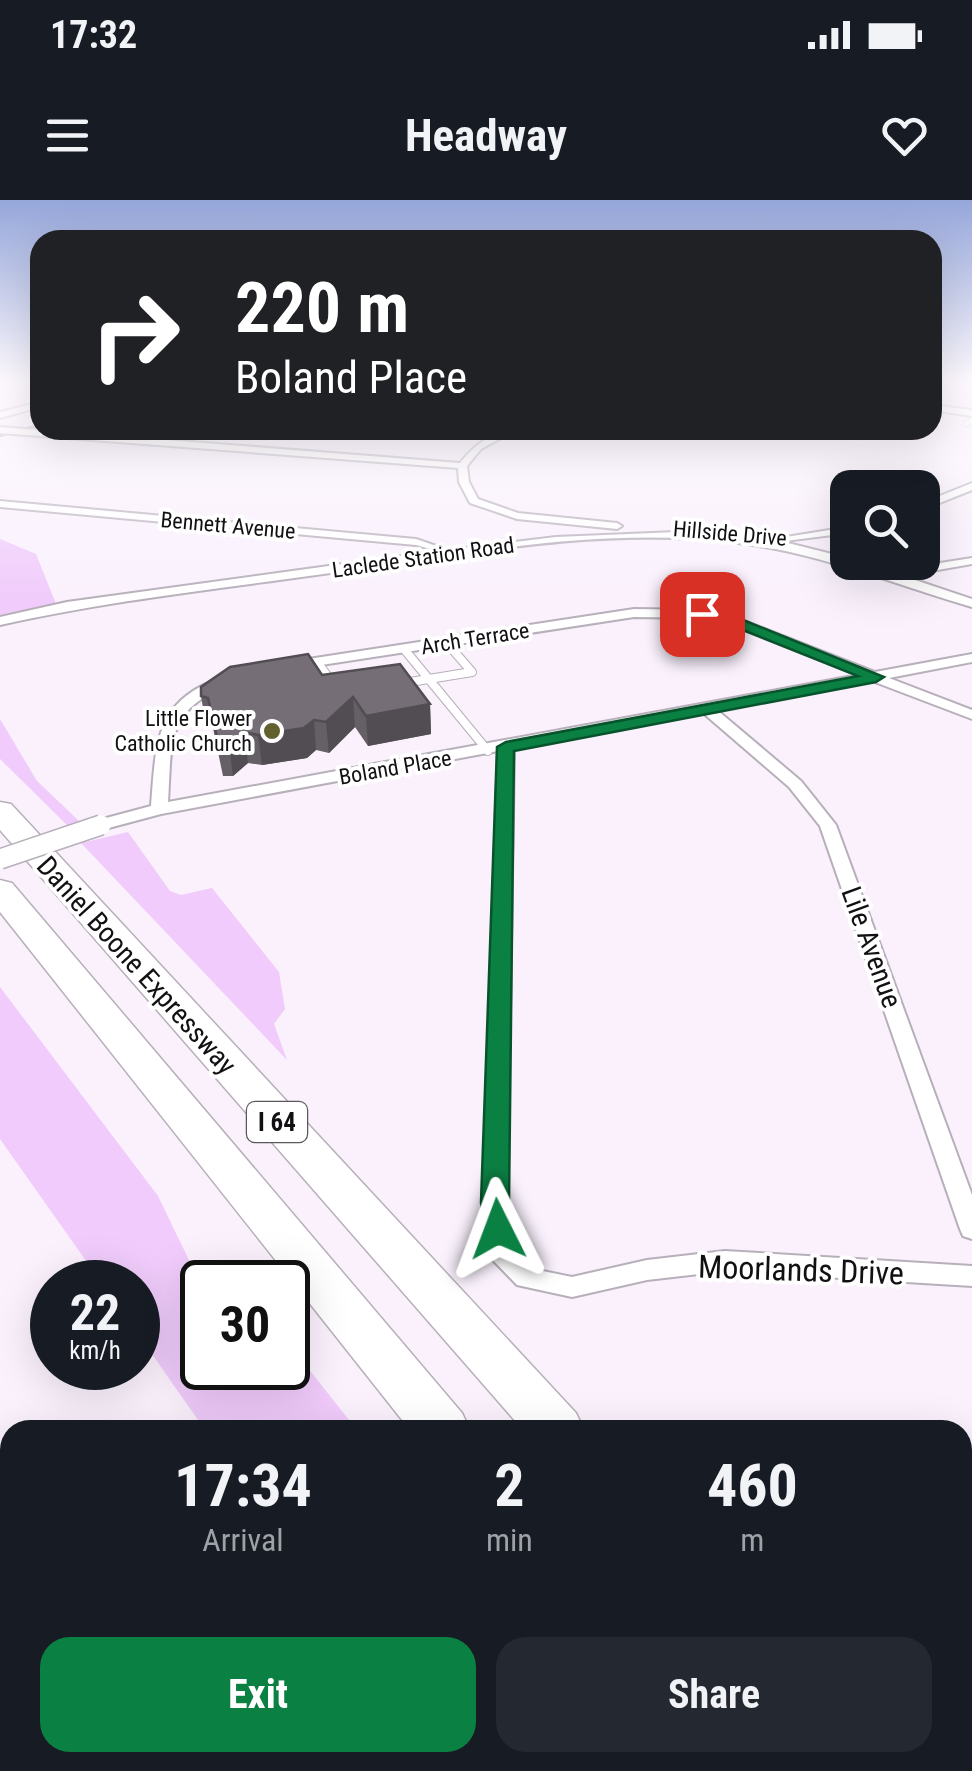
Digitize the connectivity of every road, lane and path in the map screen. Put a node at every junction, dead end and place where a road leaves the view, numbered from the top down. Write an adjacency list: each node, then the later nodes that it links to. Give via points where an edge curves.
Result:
1 (311, 454): 3 (street)
2 (472, 454): 3 (street)
3 (462, 466): 7 (street, Hillside Drive, via 469,492 483,507 527,517 800,539)
4 (972, 486): 5 (street)
5 (940, 499)
6 (0, 504): 8 (street, Bennett Avenue, via 416,542)
7 (830, 533)
8 (455, 552): 9 (street, Laclede Station Road, via 671,536); 14 (street, Laclede Station Road)
9 (830, 557)
10 (972, 561): 11 (street)
11 (940, 566)
12 (902, 580): 13 (street, Laclede Station Road)
13 (972, 603)
14 (0, 621)
15 (446, 642): 16 (street, Arch Terrace); 23 (street, Arch Terrace, via 672,612 738,623); 24 (lane, via 472,672)
16 (404, 648): 17 (street, Arch Terrace); 24 (lane)
17 (366, 654): 19 (street, Arch Terrace); 21 (lane)
18 (972, 658): 23 (street, Boland Place)
19 (317, 662): 20 (street, Arch Terrace); 26 (lane)
20 (272, 670)
21 (377, 670)
22 (242, 675): 30 (street, via 174,710)
23 (876, 677): 27 (street, Boland Place); 28 (street, Arch Terrace)
24 (429, 679): 25 (lane); 29 (lane)
25 (388, 685)
26 (339, 692)
27 (706, 709): 29 (street, Boland Place); 34 (street, Lile Avenue, via 796,784 828,825)
28 (972, 715)
29 (497, 749): 30 (street, Boland Place); 35 (street, Moorlands Drive, via 500,1254 526,1278 572,1287 725,1261)
30 (159, 809): 32 (street, Boland Place, bridge)
31 (0, 811): 37 (highway, Daniel Boone Expressway / I 64)
32 (0, 858)
33 (0, 890): 36 (highway, Daniel Boone Expressway / I 64)
34 (972, 1229)
35 (972, 1276)
36 (435, 1420)
37 (547, 1420)

